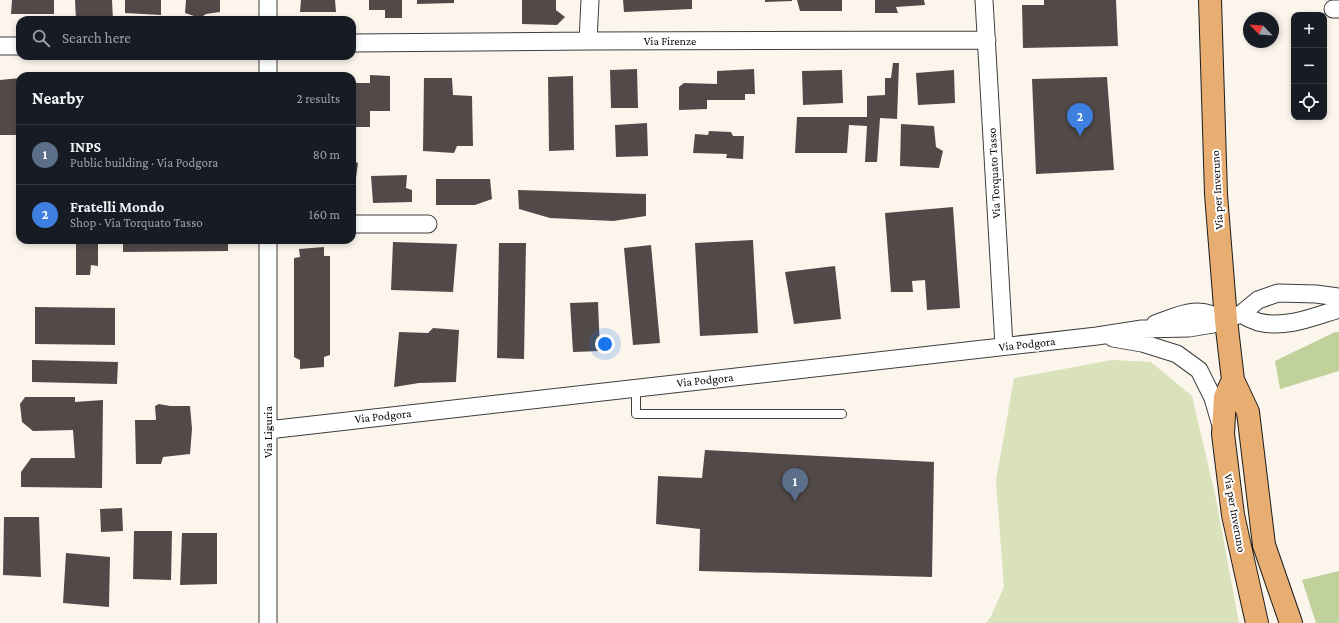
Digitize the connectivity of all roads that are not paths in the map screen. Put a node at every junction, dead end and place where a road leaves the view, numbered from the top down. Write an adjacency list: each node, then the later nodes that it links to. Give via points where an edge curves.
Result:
1 (268, 0): 5 (street)
2 (590, 0): 7 (street)
3 (984, 0): 6 (street, Via Torquato Tasso)
4 (1210, 0): 18 (main road, Via per Inveruno, via 1216,194)
5 (268, 16)
6 (987, 40): 7 (street, Via Firenze); 20 (street, Via Torquato Tasso)
7 (588, 41): 8 (street, Via Firenze)
8 (356, 43)
9 (0, 46): 10 (street)
10 (16, 46)
11 (268, 60): 12 (street)
12 (268, 72)
13 (356, 224): 14 (street)
14 (428, 224)
15 (268, 244): 24 (street, Via Liguria)
16 (1339, 297): 18 (street, Via Podgora, via 1278,293 1258,300)
17 (1339, 309): 18 (street, via 1279,325)
18 (1230, 318): 19 (street, Via Podgora, via 1188,328 1142,329); 21 (main road, Via per Inveruno)
19 (1097, 336): 20 (street, Via Podgora); 25 (street, via 1142,343 1177,354 1199,370 1213,398)
20 (1004, 346): 22 (street, Via Podgora)
21 (1233, 380): 25 (main road, Via per Inveruno, via 1226,397); 28 (main road, Via per Inveruno, via 1248,412 1264,545)
22 (636, 388): 23 (lane, via 636,414); 24 (street, Via Podgora)
23 (842, 414)
24 (268, 430): 26 (street, Via Liguria)
25 (1223, 434): 27 (main road, Via per Inveruno, via 1233,515)
26 (268, 623)
27 (1257, 623)
28 (1291, 623)

